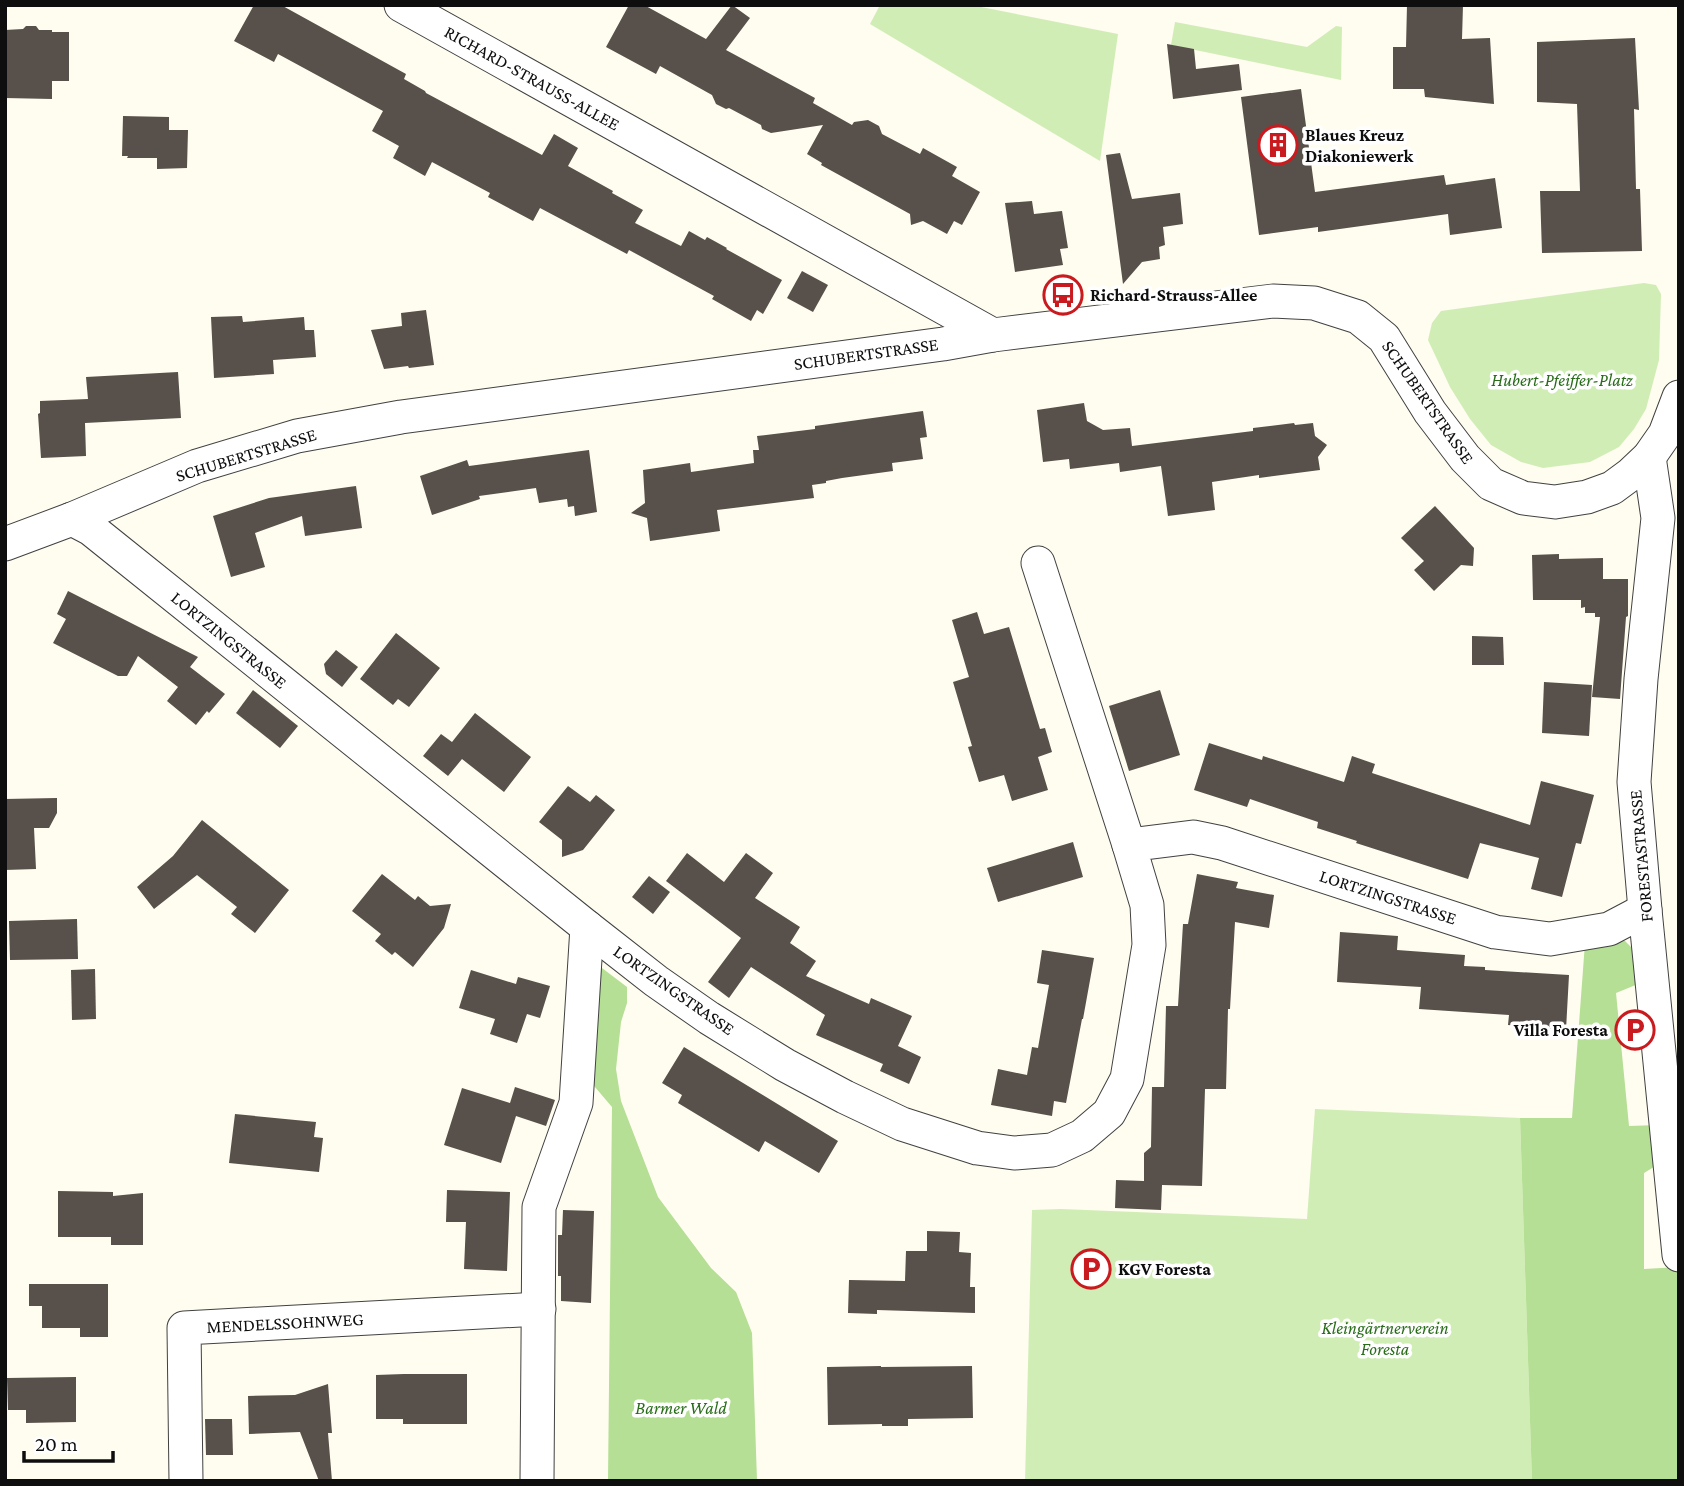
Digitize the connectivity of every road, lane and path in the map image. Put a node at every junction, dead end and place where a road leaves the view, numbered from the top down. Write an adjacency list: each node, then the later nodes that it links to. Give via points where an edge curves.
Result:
1 (401, 5): 2 (street, RICHARD-STRAUSS-ALLEE)
2 (993, 335): 4 (street, SCHUBERTSTRASSE, via 1273,301 1314,303 1358,317 1384,338 1430,412 1491,484 1523,498 1555,502 1587,497 1612,488); 5 (street, SCHUBERTSTRASSE, via 401,417 297,436 197,466)
3 (1679, 397): 4 (street, SCHUBERTSTRASSE, via 1665,434)
4 (1649, 457): 9 (street, FORESTASTRASSE, via 1658,518 1634,782)
5 (72, 519): 6 (street, SCHUBERTSTRASSE); 10 (street, LORTZINGSTRASSE)
6 (5, 544)
7 (1038, 562): 8 (street, LORTZINGSTRASSE)
8 (1129, 845): 9 (street, LORTZINGSTRASSE, via 1193,837 1222,843 1495,932 1550,939 1609,929); 10 (street, LORTZINGSTRASSE, via 1147,905 1149,945 1127,1079 1109,1113 1082,1136 1052,1150 1014,1153 977,1148 902,1124 845,1097 709,1018)
9 (1645, 909): 11 (street, FORESTASTRASSE)
10 (587, 927): 12 (street, via 576,1103 539,1208)
11 (1679, 1255)
12 (539, 1309): 13 (street, MENDELSSOHNWEG, via 184,1328); 14 (street)
13 (186, 1481)
14 (537, 1481)

